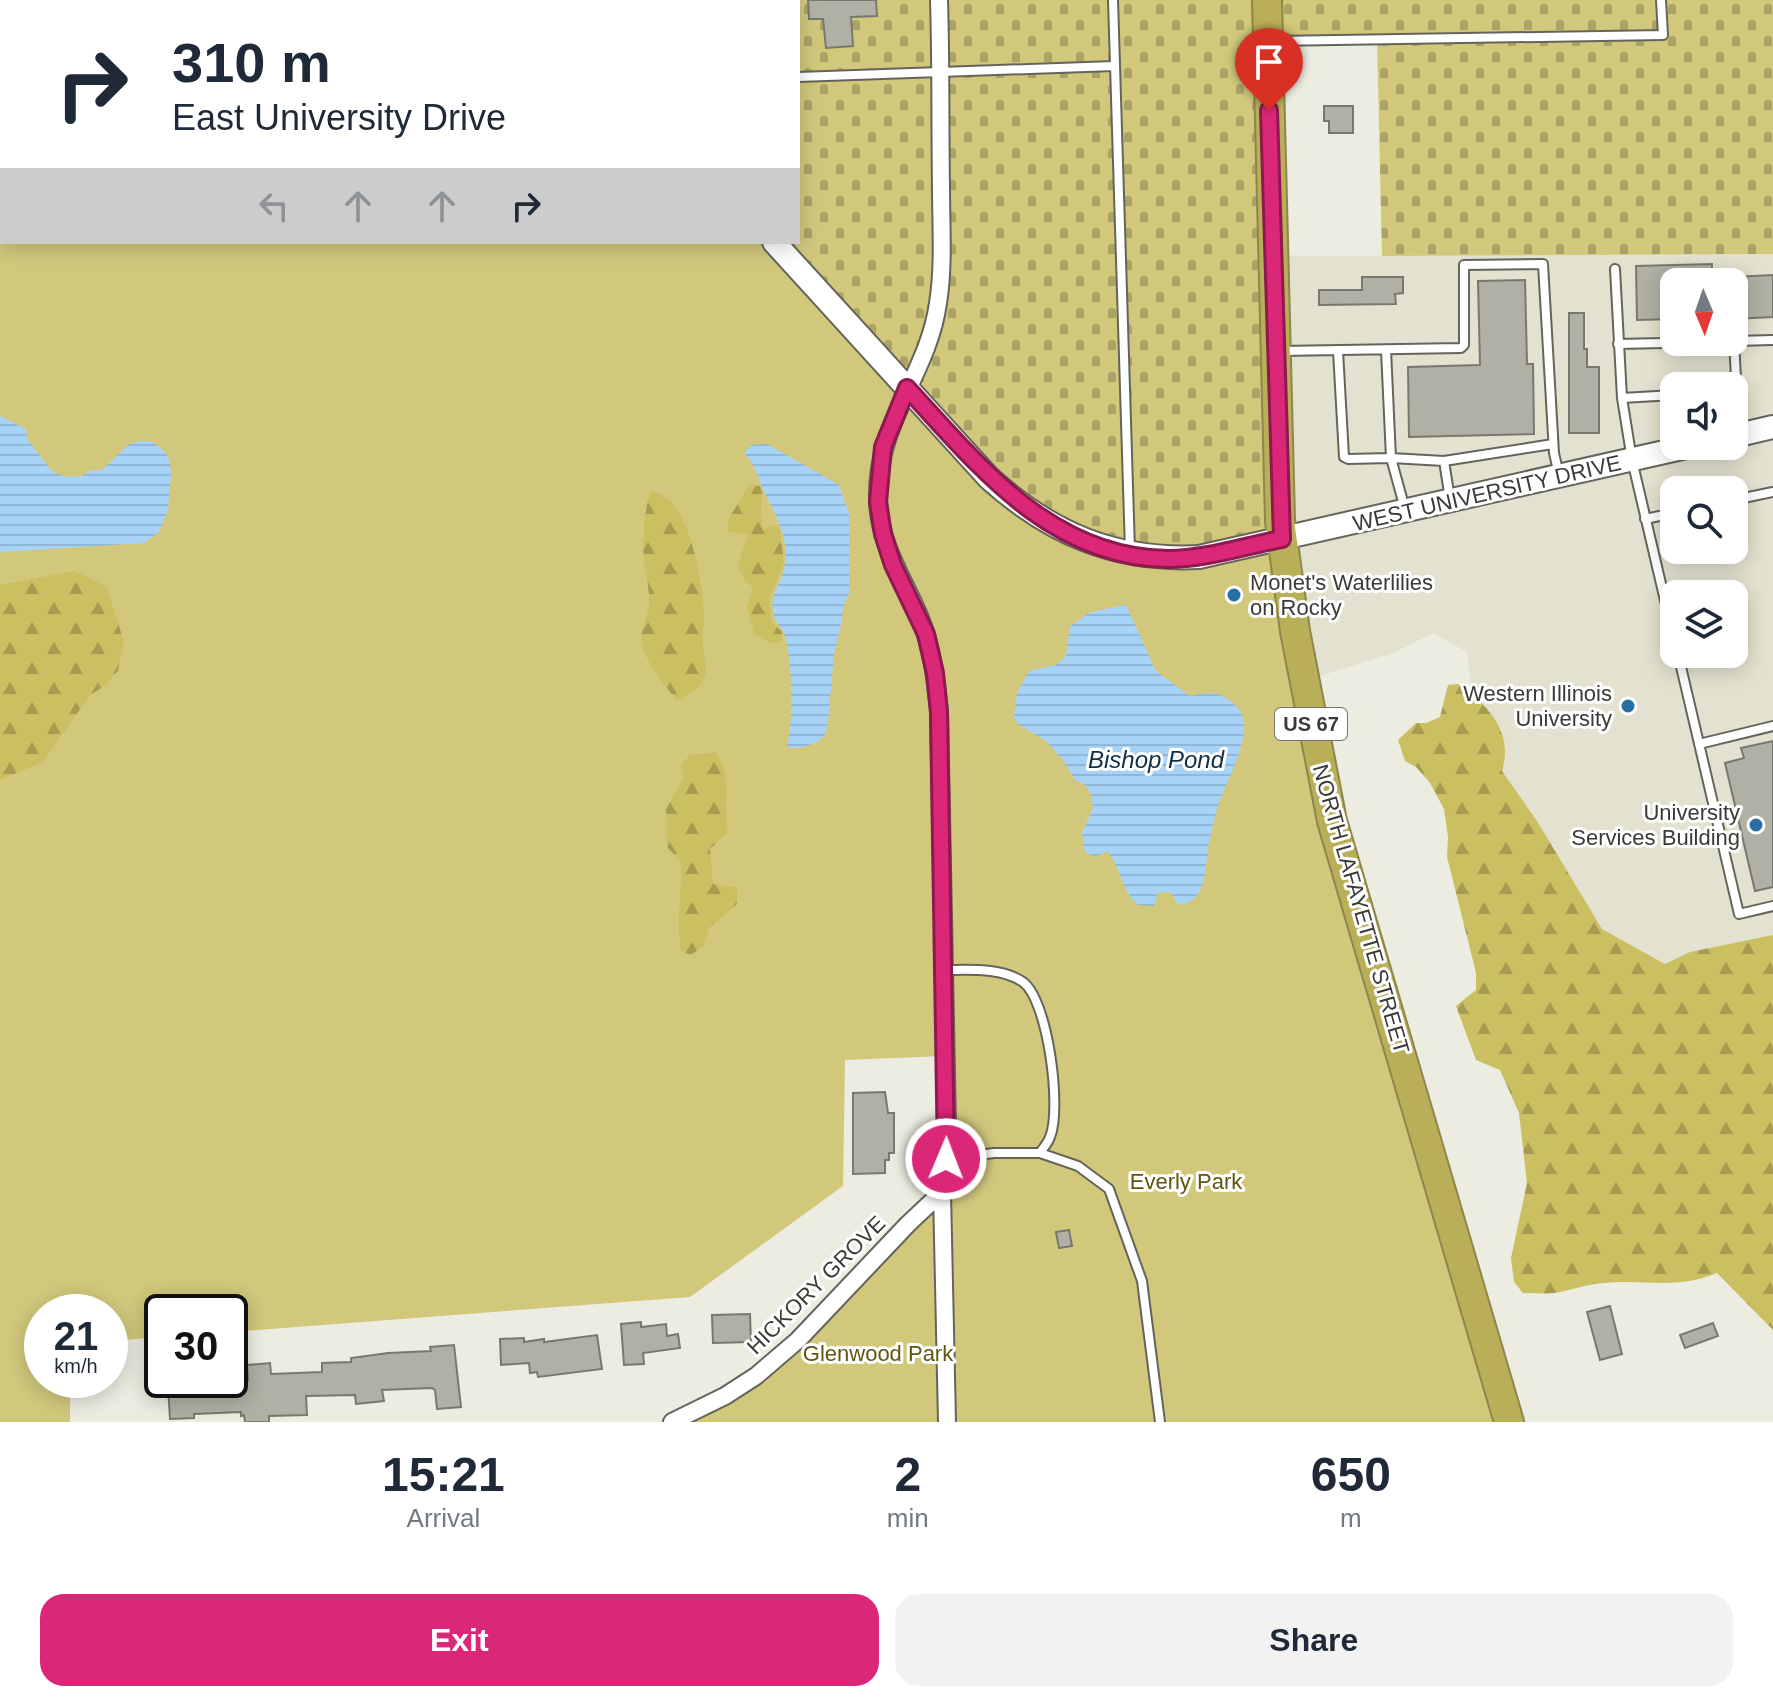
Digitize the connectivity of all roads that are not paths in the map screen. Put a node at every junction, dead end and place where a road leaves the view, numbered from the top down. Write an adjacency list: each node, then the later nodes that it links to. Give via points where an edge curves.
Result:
1 (939, 0): 7 (street)
2 (1113, 0): 6 (lane)
3 (1267, 0): 5 (highway, NORTH LAFAYETTE STREET / US 67)
4 (1661, 0): 5 (lane, via 1663,35)
5 (1268, 41): 16 (highway, NORTH LAFAYETTE STREET / US 67)
6 (1114, 66): 7 (lane); 36 (lane)
7 (941, 72): 8 (lane); 18 (street, via 939,302 926,349)
8 (800, 77)
9 (776, 244): 18 (main road, WEST UNIVERSITY DRIVE)
10 (1615, 269): 14 (lane)
11 (1773, 340): 12 (lane)
12 (1748, 341)
13 (1660, 343): 14 (lane)
14 (1618, 344): 20 (lane)
15 (1386, 350): 17 (lane); 23 (lane, via 1464,345 1464,265 1543,264); 25 (lane)
16 (1275, 351): 17 (lane); 35 (highway, NORTH LAFAYETTE STREET / US 67)
17 (1338, 351): 25 (lane, via 1344,457)
18 (907, 388): 36 (main road, WEST UNIVERSITY DRIVE, via 989,478 1022,505 1077,537); 42 (street, via 883,447 878,502 893,565 919,615 935,673)
19 (1660, 396): 20 (lane)
20 (1622, 398): 26 (lane)
21 (1773, 427): 22 (main road)
22 (1748, 433)
23 (1553, 444): 27 (lane); 28 (lane)
24 (1660, 453): 26 (main road, WEST UNIVERSITY DRIVE)
25 (1391, 458): 27 (lane); 32 (lane)
26 (1632, 460): 28 (main road, WEST UNIVERSITY DRIVE); 34 (lane)
27 (1444, 461): 31 (lane)
28 (1560, 476): 31 (main road, WEST UNIVERSITY DRIVE)
29 (1773, 494): 30 (lane)
30 (1748, 498)
31 (1451, 501): 32 (main road, WEST UNIVERSITY DRIVE)
32 (1405, 511): 35 (main road, WEST UNIVERSITY DRIVE)
33 (1660, 516): 34 (lane)
34 (1645, 519): 37 (lane)
35 (1282, 539): 36 (main road, WEST UNIVERSITY DRIVE, via 1199,557); 49 (highway, NORTH LAFAYETTE STREET / US 67, via 1332,821)
36 (1130, 555)
37 (1660, 581)
38 (1681, 668): 40 (lane)
39 (1773, 726): 40 (lane)
40 (1699, 744): 41 (lane, via 1739,914)
41 (1773, 906)
42 (944, 970): 43 (lane, via 1001,973 1024,983 1039,1004 1054,1099 1051,1136); 44 (street)
43 (1040, 1153): 44 (lane); 48 (lane, via 1078,1166 1109,1189 1142,1281)
44 (946, 1159): 45 (street)
45 (942, 1192): 46 (street, HICKORY GROVE, via 798,1340 725,1396); 47 (street)
46 (672, 1422)
47 (947, 1422)
48 (1160, 1422)
49 (1509, 1422)

